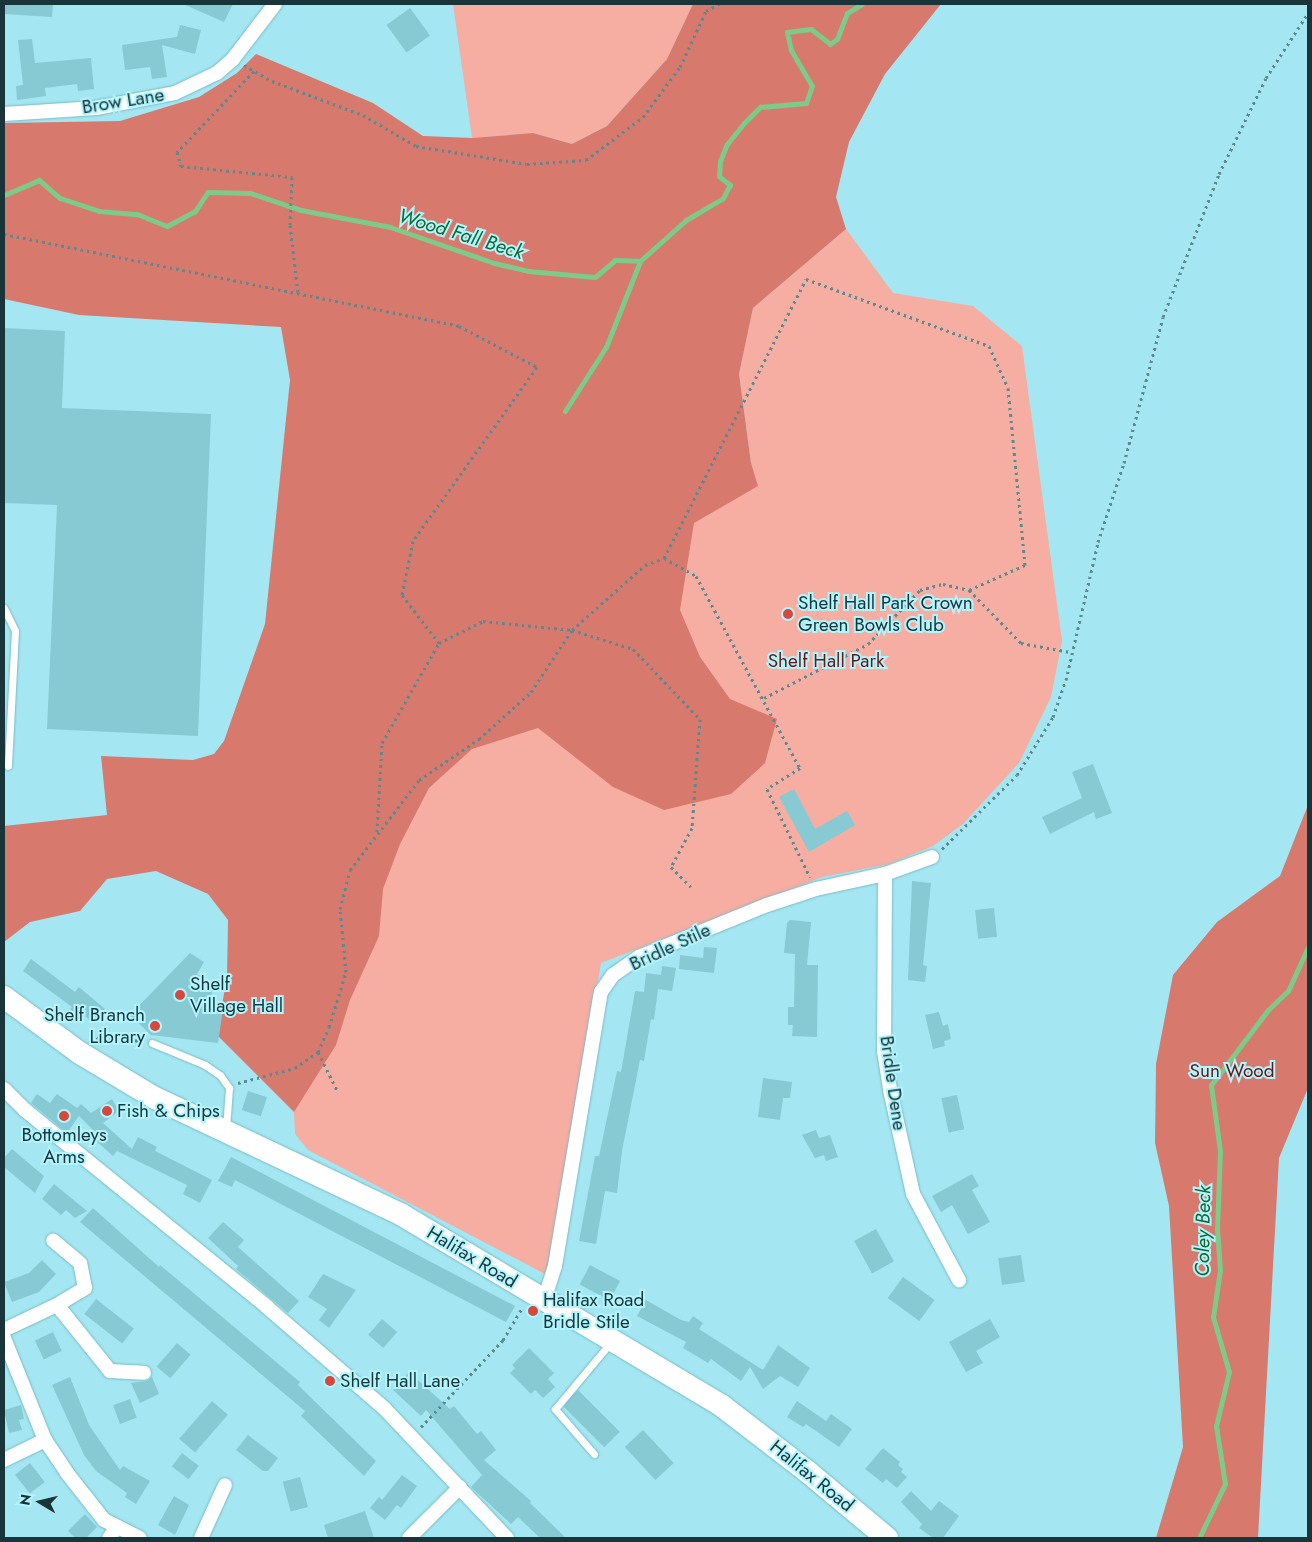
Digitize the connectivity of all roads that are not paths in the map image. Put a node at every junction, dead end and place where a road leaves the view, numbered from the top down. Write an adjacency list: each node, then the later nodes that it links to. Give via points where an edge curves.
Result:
1 (275, 4): 2 (street, Brow Lane, via 217,73 175,93 96,108)
2 (4, 114)
3 (4, 608): 4 (lane, via 15,631)
4 (8, 766)
5 (932, 857): 6 (street, Bridle Stile)
6 (886, 874): 12 (street, Bridle Dene, via 884,1051 890,1090 913,1194); 13 (street, Bridle Stile, via 816,889 639,957 613,975 601,992 555,1266)
7 (4, 997): 10 (highway, Halifax Road, via 74,1049 155,1098)
8 (152, 1043): 10 (lane, via 205,1065 220,1075 229,1088)
9 (4, 1089): 23 (street, via 25,1110 268,1306 384,1408)
10 (225, 1131): 13 (highway, Halifax Road, via 402,1215)
11 (53, 1240): 14 (street, via 80,1263 85,1288)
12 (960, 1280)
13 (538, 1297): 17 (highway, Halifax Road)
14 (57, 1305): 15 (street); 18 (street, via 110,1371)
15 (4, 1330)
16 (4, 1338): 19 (street)
17 (612, 1341): 20 (lane, via 555,1409); 29 (highway, Halifax Road, via 722,1406)
18 (144, 1373)
19 (46, 1440): 21 (street); 24 (street)
20 (594, 1454)
21 (4, 1460)
22 (225, 1485): 27 (street)
23 (460, 1487): 25 (street); 28 (street)
24 (113, 1532): 26 (street)
25 (502, 1537)
26 (140, 1538)
27 (201, 1538)
28 (409, 1538)
29 (887, 1538)

